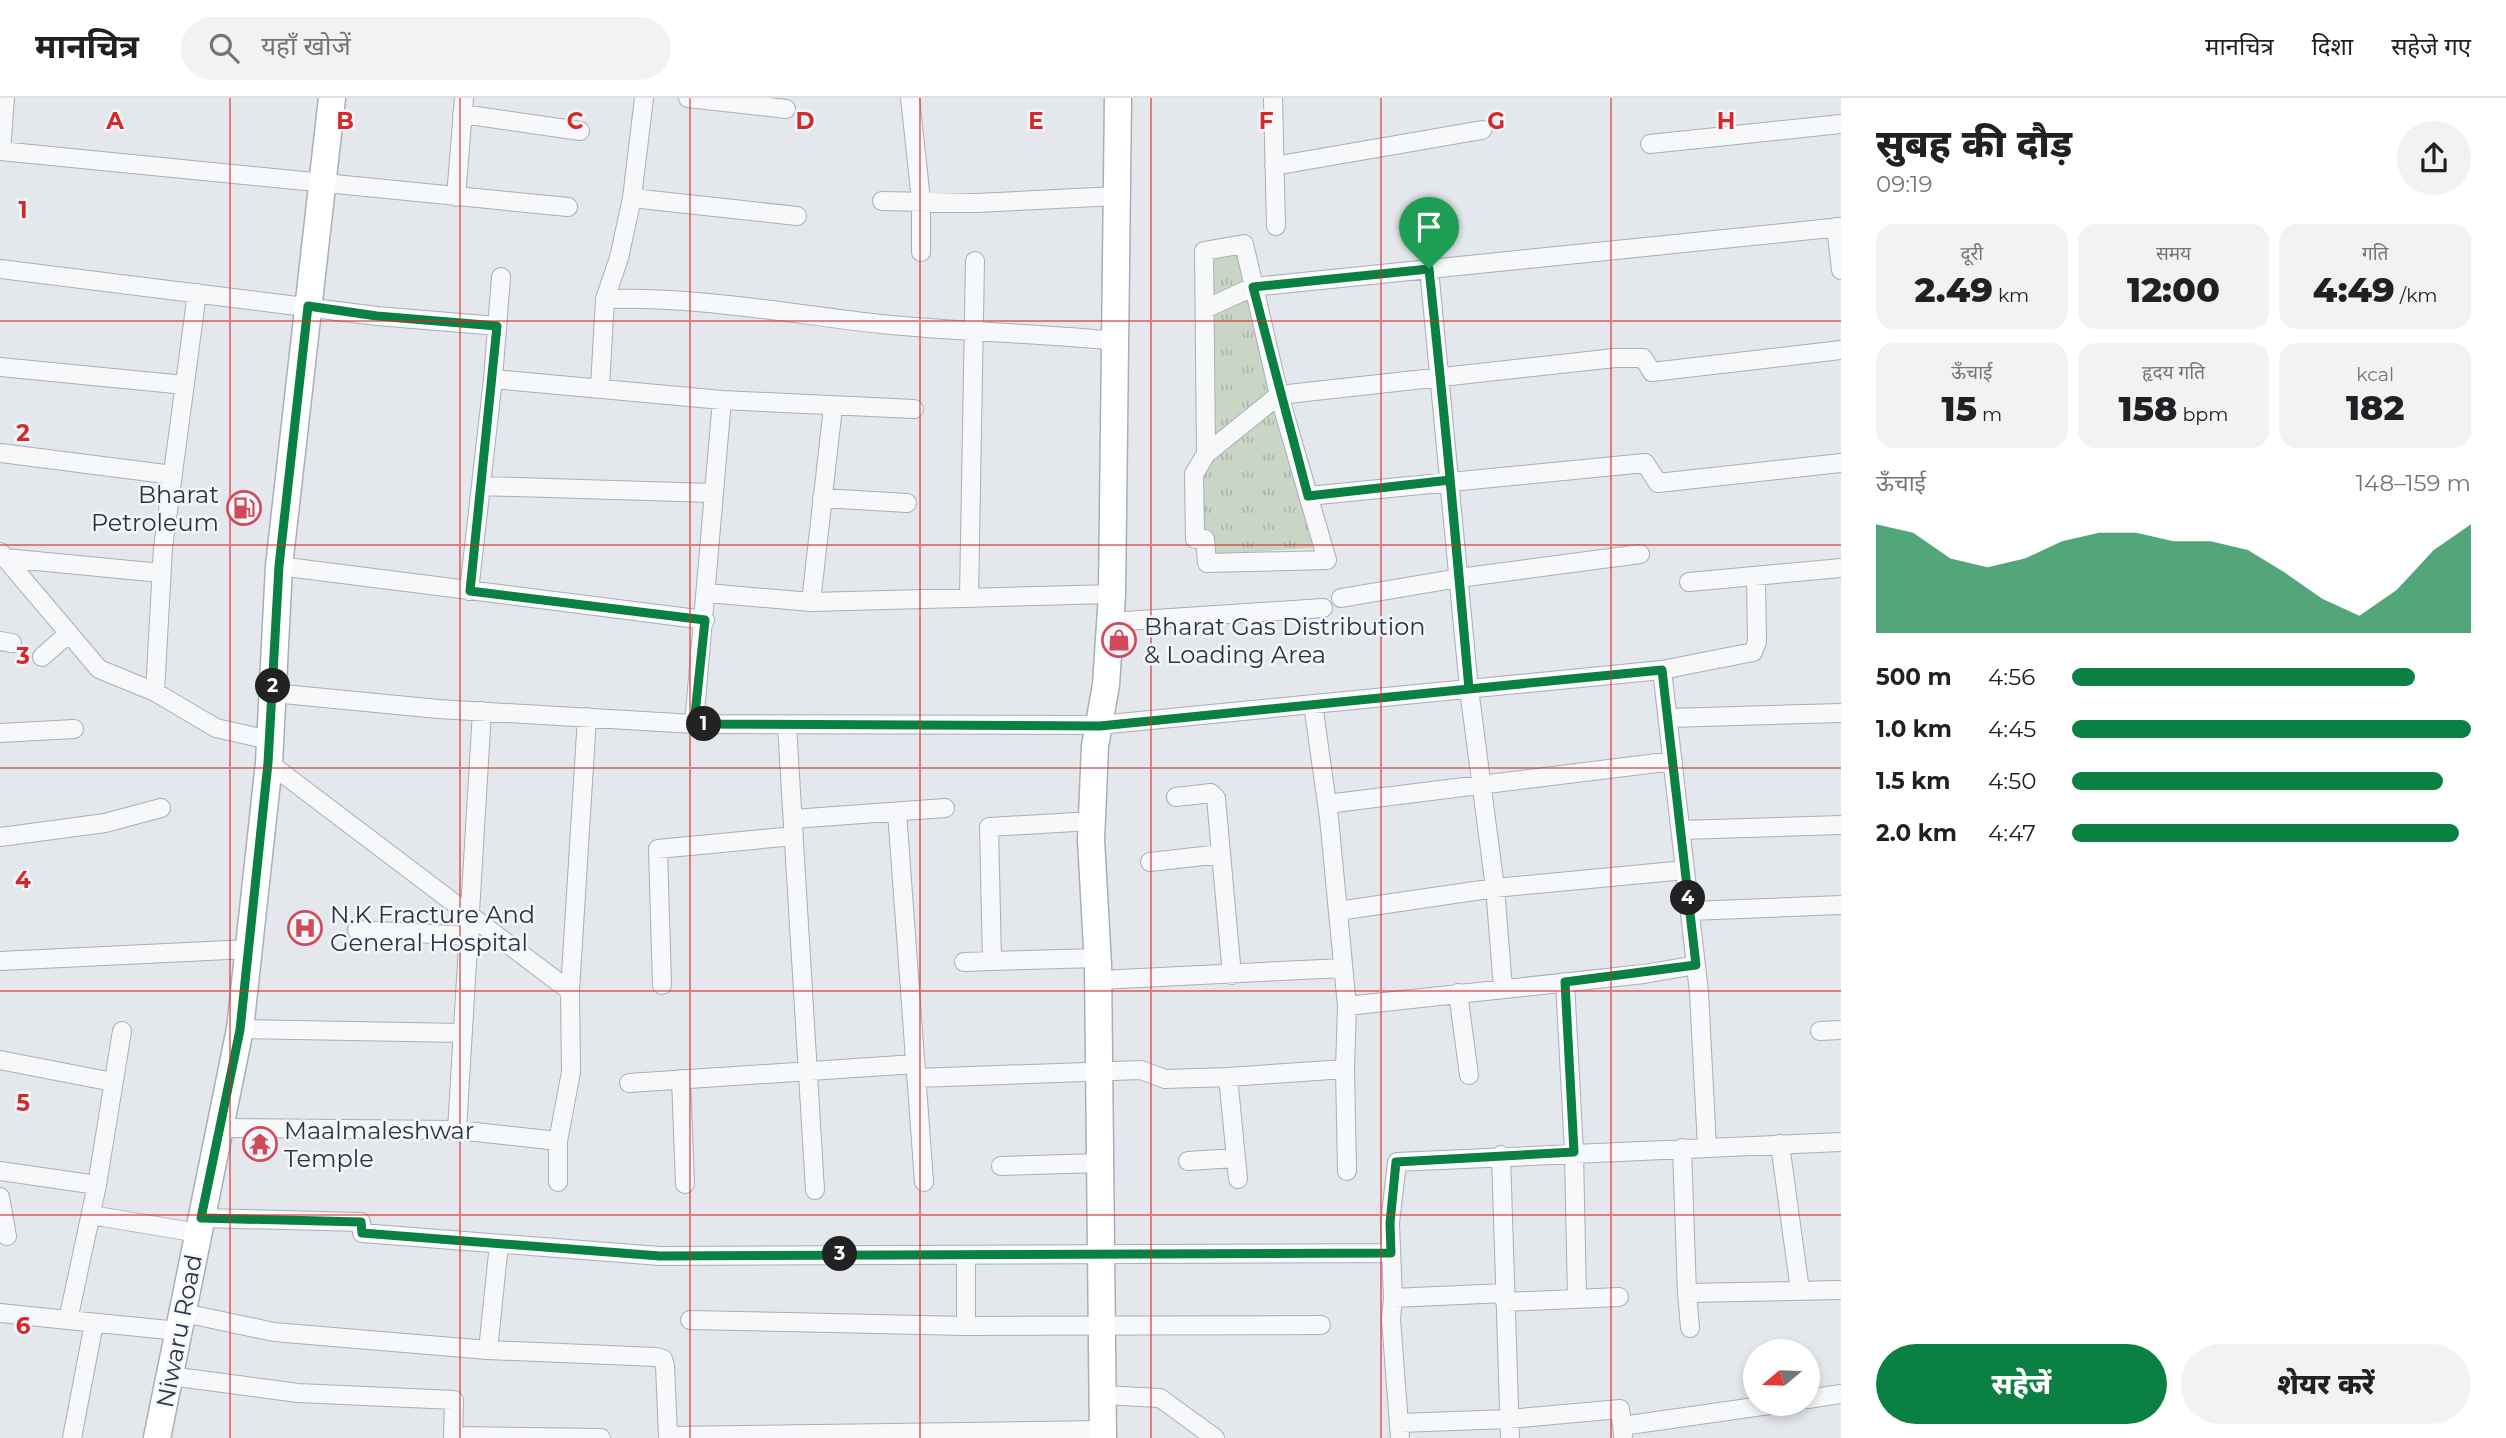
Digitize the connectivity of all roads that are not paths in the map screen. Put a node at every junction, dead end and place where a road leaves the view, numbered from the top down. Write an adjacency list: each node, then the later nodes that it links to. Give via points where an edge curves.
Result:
1 (5, 98): 14 (street)
2 (331, 98): 16 (street, Niwaru Road)
3 (644, 98): 19 (street)
4 (688, 98): 9 (street)
5 (910, 98): 20 (street)
6 (1118, 98): 17 (street)
7 (1273, 98): 15 (street)
8 (463, 106): 12 (street); 18 (street)
9 (786, 109)
10 (1841, 124): 13 (street)
11 (1482, 130): 15 (street)
12 (580, 131)
13 (1650, 144)
14 (1, 151): 16 (street)
15 (1274, 166): 24 (street)
16 (321, 184): 18 (street); 35 (street, Niwaru Road)
17 (1117, 195): 20 (street); 39 (street)
18 (456, 197): 22 (street)
19 (632, 198): 23 (street); 34 (street)
20 (921, 200): 21 (street); 26 (street)
21 (882, 201)
22 (568, 206)
23 (797, 216)
24 (1276, 226)
25 (1839, 227): 28 (street); 30 (street)
26 (921, 252)
27 (975, 261): 38 (street)
28 (1429, 269): 32 (street); 42 (street)
29 (0, 270): 33 (street)
30 (1841, 270)
31 (501, 276): 37 (street)
32 (1253, 287): 36 (street); 36 (street, via 1244,244 1204,251); 46 (street)
33 (197, 293): 35 (street); 44 (street)
34 (605, 299): 38 (street, via 650,297 911,327); 45 (street)
35 (308, 306): 37 (street); 62 (street, Niwaru Road)
36 (1205, 309): 51 (street)
37 (497, 326): 43 (street)
38 (976, 330): 39 (street); 71 (street)
39 (1115, 341): 70 (street)
40 (1841, 350): 42 (street, via 1652,372 1643,358 1615,358)
41 (0, 367): 44 (street)
42 (1441, 376): 46 (street); 54 (street)
43 (494, 379): 45 (street); 55 (street)
44 (186, 385): 53 (street)
45 (600, 387): 47 (street)
46 (1279, 395): 51 (street); 57 (street)
47 (722, 400): 48 (street); 56 (street)
48 (833, 407): 49 (street); 58 (street)
49 (914, 409)
50 (0, 453): 53 (street)
51 (1206, 454): 57 (street, via 1194,474 1195,539 1205,539 1207,563 1327,560)
52 (1841, 463): 54 (street, via 1658,483 1645,463)
53 (173, 475): 64 (street)
54 (1450, 480): 57 (street); 66 (street)
55 (481, 486): 56 (street); 68 (street)
56 (712, 492): 69 (street)
57 (1308, 496)
58 (822, 498): 59 (street); 73 (street)
59 (907, 503)
60 (1640, 554): 66 (street)
61 (2, 555): 64 (street); 77 (street)
62 (279, 566): 68 (street); 82 (street, Niwaru Road)
63 (1841, 568): 65 (street)
64 (161, 573): 81 (street)
65 (1756, 577): 67 (street); 79 (street, via 1757,642 1753,652)
66 (1460, 578): 72 (street); 80 (street)
67 (1689, 582)
68 (470, 591): 75 (street)
69 (707, 593): 73 (street); 75 (street)
70 (1112, 594): 71 (street); 76 (street)
71 (969, 597): 73 (street)
72 (1341, 598)
73 (811, 602)
74 (1323, 608): 76 (street)
75 (705, 620): 88 (street)
76 (1110, 622): 90 (street)
77 (69, 633): 78 (street); 81 (street, via 99,668)
78 (42, 657)
79 (1662, 670): 80 (street); 87 (street)
80 (1469, 689): 83 (street); 95 (street)
81 (155, 692): 93 (street, via 216,729)
82 (273, 693): 84 (street); 93 (street, Niwaru Road)
83 (1313, 704): 90 (street); 97 (street)
84 (482, 711): 86 (street); 113 (street)
85 (1841, 713): 87 (street)
86 (587, 717): 88 (street); 127 (street)
87 (1668, 718): 94 (street)
88 (694, 724): 89 (street)
89 (787, 726): 90 (street); 103 (street)
90 (1100, 726): 101 (street)
91 (74, 729): 92 (street)
92 (0, 733)
93 (269, 752): 113 (street); 116 (street, Niwaru Road)
94 (1673, 761): 95 (street); 104 (street)
95 (1481, 782): 97 (street); 109 (street)
96 (1176, 797): 106 (street, via 1214,795)
97 (1327, 804): 112 (street)
98 (161, 808): 105 (street, via 105,823)
99 (945, 808): 100 (street)
100 (897, 812): 103 (street); 139 (street)
101 (1092, 821): 118 (street, via 989,827); 122 (street)
102 (1841, 825): 104 (street)
103 (793, 827): 125 (street, via 658,849); 138 (street)
104 (1681, 830): 108 (street)
105 (0, 837)
106 (1221, 855): 107 (street); 123 (street)
107 (1150, 862)
108 (1685, 870): 109 (street); 111 (street)
109 (1495, 888): 112 (street); 126 (street)
110 (1841, 905): 111 (street)
111 (1690, 911): 120 (street)
112 (1338, 912): 121 (street)
113 (471, 915): 115 (street); 127 (street)
114 (357, 930): 115 (street)
115 (470, 936): 134 (street)
116 (249, 949): 117 (street); 130 (street, Niwaru Road)
117 (0, 961)
118 (992, 961): 119 (street); 122 (street)
119 (964, 962)
120 (1696, 965): 124 (street); 150 (street)
121 (1343, 968): 123 (street); 129 (street)
122 (1098, 969): 123 (street); 137 (street)
123 (1232, 975)
124 (1565, 982): 126 (street); 152 (street)
125 (662, 985)
126 (1503, 988): 128 (street)
127 (570, 990): 147 (street, via 571,1072)
128 (1458, 993): 129 (street); 140 (street)
129 (1347, 1006): 136 (street)
130 (240, 1030): 134 (street); 145 (street, Niwaru Road)
131 (1841, 1030): 133 (street)
132 (122, 1031): 143 (street)
133 (1820, 1031)
134 (462, 1033): 146 (street)
135 (0, 1060): 143 (street)
136 (1345, 1069): 141 (street); 159 (street)
137 (1100, 1070): 139 (street); 141 (street, via 1141,1070 1165,1079); 156 (street)
138 (808, 1071): 139 (street); 142 (street); 165 (street)
139 (916, 1071): 162 (street)
140 (1469, 1075)
141 (1228, 1077): 154 (street)
142 (681, 1079): 144 (street); 163 (street)
143 (113, 1082): 164 (street)
144 (629, 1083)
145 (218, 1128): 146 (street); 168 (street, Niwaru Road)
146 (457, 1130): 147 (street)
147 (558, 1141): 161 (street)
148 (1841, 1142): 149 (street)
149 (1780, 1144): 150 (street); 175 (street)
150 (1707, 1147): 151 (street)
151 (1682, 1148): 152 (street); 176 (street)
152 (1574, 1152): 153 (street); 180 (street)
153 (1501, 1155): 171 (street, via 1396,1162); 179 (street)
154 (1235, 1158): 155 (street); 160 (street)
155 (1188, 1161)
156 (1100, 1163): 157 (street); 172 (street)
157 (1001, 1166)
158 (0, 1171): 164 (street)
159 (1347, 1171)
160 (1238, 1179)
161 (558, 1182)
162 (924, 1182)
163 (685, 1184)
164 (97, 1185): 167 (street)
165 (815, 1189)
166 (0, 1197): 169 (street)
167 (90, 1215): 168 (street); 182 (street)
168 (199, 1226): 170 (street, via 361,1222 362,1233); 184 (street, Niwaru Road)
169 (7, 1236)
170 (499, 1244): 173 (street, via 660,1256); 190 (street)
171 (1391, 1253): 172 (street); 178 (street)
172 (1101, 1254): 173 (street); 186 (street)
173 (966, 1255): 188 (street)
174 (1841, 1290): 175 (street)
175 (1800, 1291): 176 (street)
176 (1687, 1293): 189 (street)
177 (1619, 1297): 180 (street)
178 (1394, 1298): 179 (street); 197 (street, via 1391,1319)
179 (1505, 1298): 180 (street); 196 (street)
180 (1577, 1298)
181 (0, 1313): 182 (street)
182 (68, 1320): 185 (street)
183 (690, 1321): 188 (street)
184 (182, 1322): 185 (street); 190 (street); 191 (street, Niwaru Road)
185 (94, 1323): 203 (street)
186 (1102, 1324): 187 (street); 188 (street); 193 (street)
187 (1321, 1325)
188 (966, 1326)
189 (1690, 1328)
190 (488, 1350): 201 (street, via 663,1359)
191 (170, 1376): 200 (street, via 298,1393 454,1400); 204 (street, Niwaru Road)
192 (1841, 1394): 194 (street)
193 (1103, 1395): 199 (street); 206 (street, via 1160,1398)
194 (1820, 1397)
195 (1743, 1410): 198 (street)
196 (1509, 1419): 197 (street); 198 (street, via 1620,1409); 207 (street)
197 (1399, 1431)
198 (1622, 1432)
199 (1103, 1434): 202 (street)
200 (454, 1437): 205 (street)
201 (666, 1437): 202 (street)
202 (734, 1437)
203 (72, 1438)
204 (157, 1438)
205 (601, 1438)
206 (1216, 1438)
207 (1510, 1438)

